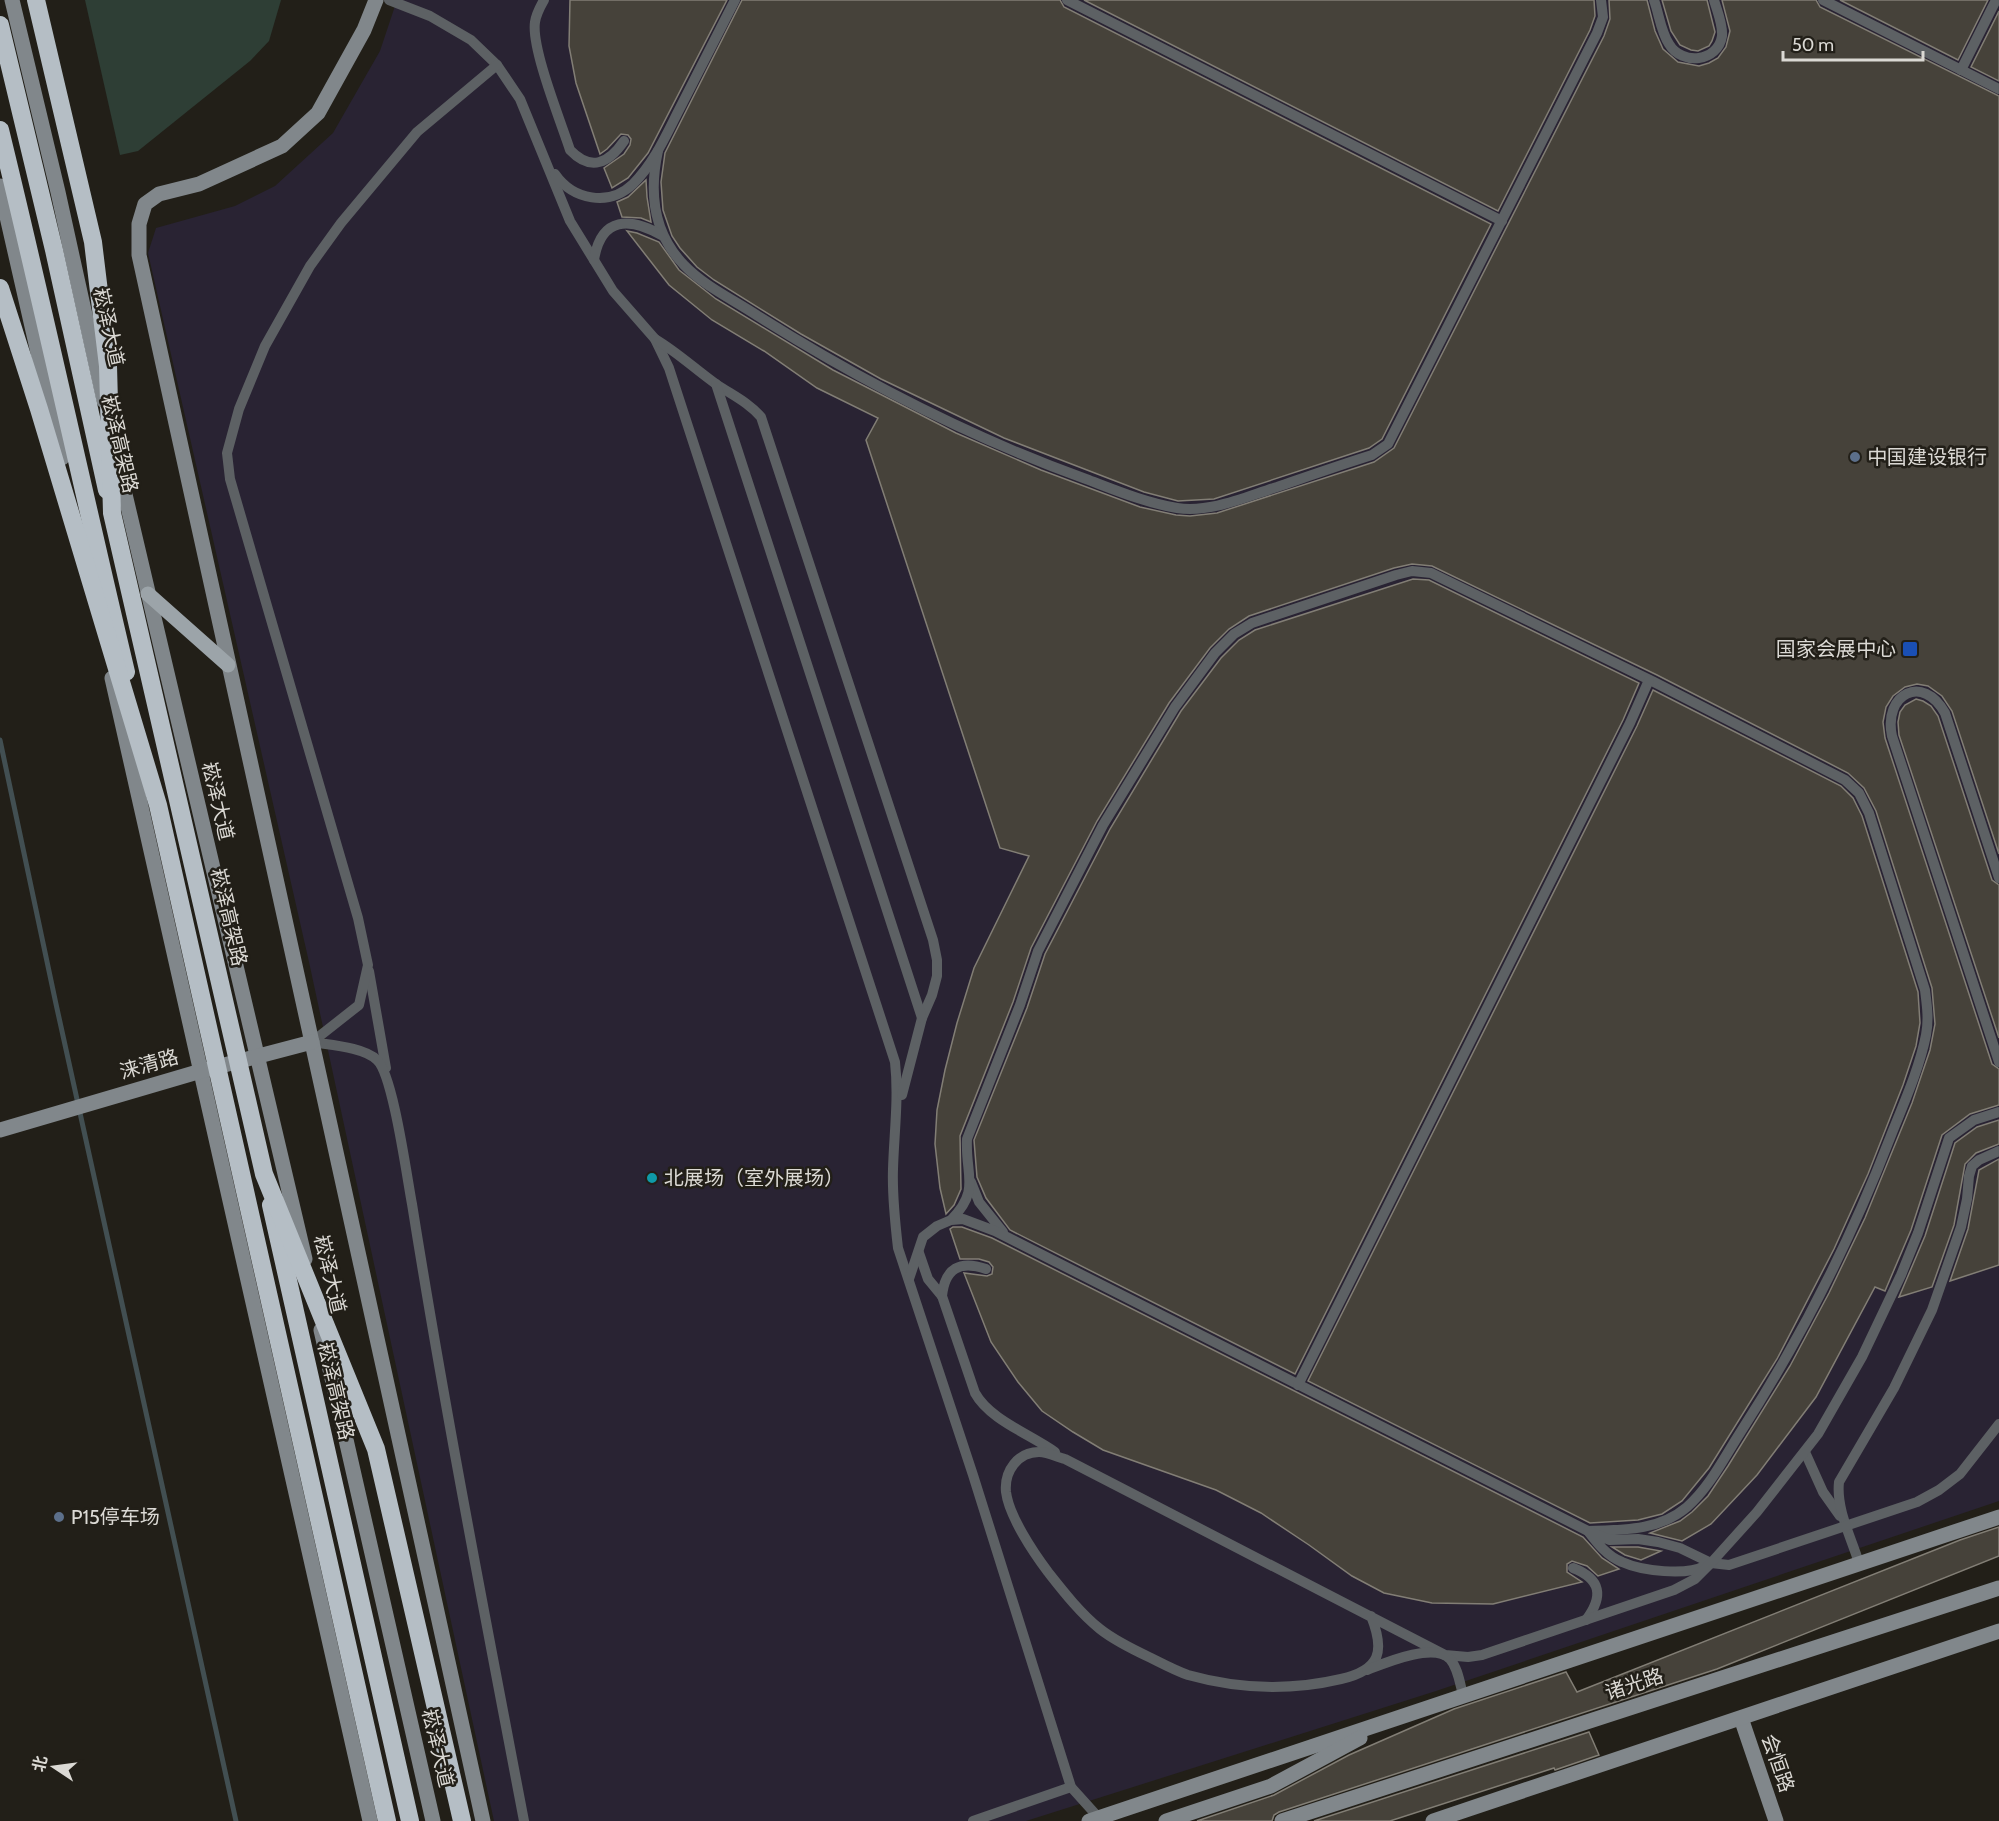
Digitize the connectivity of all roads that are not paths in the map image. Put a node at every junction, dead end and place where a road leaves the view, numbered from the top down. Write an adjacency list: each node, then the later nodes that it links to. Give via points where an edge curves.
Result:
1 (12, 0): 29 (main road, 崧泽大道)
2 (36, 0): 28 (highway, bridge, via 93,242 108,366)
3 (376, 0): 30 (main road, via 364,30 318,113 282,146 199,184 159,194 145,204 139,224 139,255)
4 (389, 0): 14 (lane, via 430,16 471,40)
5 (544, 0): 18 (lane, via 535,23 535,36 570,150 592,163 606,160)
6 (735, 0): 19 (lane)
7 (1067, 0): 22 (lane)
8 (1601, 0): 22 (lane, via 1603,17 1597,33)
9 (1654, 0): 10 (lane, via 1669,44 1678,54 1694,59 1710,55 1720,44 1722,26)
10 (1714, 0)
11 (1823, 0): 15 (lane)
12 (1996, 0): 15 (lane)
13 (0, 25): 28 (highway, 崧泽高架路, bridge)
14 (497, 65): 20 (lane, via 520,99); 34 (lane, via 417,132 310,266 265,346 239,409 227,453 230,479 358,918)
15 (1962, 70): 16 (lane)
16 (1999, 89)
17 (0, 130): 32 (highway, bridge)
18 (624, 141)
19 (658, 151): 20 (lane, via 632,184 617,195 598,199 577,194 562,184); 23 (lane, via 654,202)
20 (546, 162): 24 (lane, via 570,221)
21 (1, 191): 39 (main road)
22 (1502, 221): 23 (lane, via 1388,444 1372,455 1212,508 1177,508 1131,496 1059,470 957,425 862,377 710,285 684,265)
23 (663, 236): 24 (lane, via 636,224 619,224 596,243)
24 (594, 260): 26 (lane, via 613,291)
25 (0, 288): 32 (highway, bridge)
26 (655, 339): 27 (lane); 42 (lane, via 669,368 888,1035 897,1081)
27 (716, 384): 35 (lane); 35 (lane, via 751,405 761,417 933,940 937,976)
28 (112, 513): 45 (highway, 崧泽高架路, bridge)
29 (148, 594): 30 (main road); 37 (main road, 崧泽大道)
30 (228, 665): 36 (main road)
31 (1649, 680): 46 (lane, via 1431,573 1412,571 1396,575 1251,623 1234,634 1174,707 1138,765 1038,951 967,1139); 53 (lane); 59 (lane, via 1845,780 1858,793 1869,813 1925,990 1929,1016 1902,1108 1827,1283 1775,1378 1705,1487 1674,1518 1629,1530)
32 (158, 805): 75 (highway, bridge)
33 (1999, 878): 38 (lane, via 1941,704 1923,691 1898,698 1892,710 1892,736)
34 (368, 965): 36 (lane, via 359,1005); 40 (lane)
35 (922, 1018): 42 (lane)
36 (312, 1042): 37 (main road, 涞清路); 40 (lane, via 364,1052 378,1060); 79 (main road)
37 (257, 1058): 39 (main road, 涞清路); 77 (main road, 崧泽大道)
38 (1999, 1062)
39 (201, 1071): 43 (main road, 涞清路); 74 (main road)
40 (388, 1083): 80 (lane)
41 (1999, 1112): 55 (lane, via 1974,1120 1949,1138 1901,1275 1862,1357)
42 (895, 1128): 51 (lane, via 893,1210 898,1248)
43 (0, 1130)
44 (1999, 1151): 58 (lane, via 1972,1166 1961,1227 1932,1310 1894,1388 1839,1482 1840,1505)
45 (264, 1174): 76 (highway, 崧泽高架路, bridge); 78 (highway, bridge, via 376,1449)
46 (970, 1180): 47 (lane, via 963,1208); 48 (lane, via 991,1219)
47 (951, 1220): 48 (lane, via 972,1221); 49 (lane, via 923,1237)
48 (1018, 1243): 53 (lane)
49 (919, 1253): 51 (lane); 52 (lane, via 928,1278)
50 (986, 1269): 52 (lane, via 973,1264 951,1271)
51 (909, 1279): 72 (lane)
52 (942, 1296): 56 (lane, via 981,1403)
53 (1298, 1384): 59 (lane)
54 (1999, 1424): 58 (lane, via 1960,1474 1939,1490 1917,1502)
55 (1805, 1452): 58 (lane, via 1822,1491); 60 (lane)
56 (1065, 1459): 64 (lane); 68 (lane, via 1042,1452 1028,1454 1013,1463 1006,1492 1032,1551 1100,1629 1186,1674 1240,1687 1319,1684)
57 (1999, 1517): 61 (main road)
58 (1847, 1526): 60 (lane, via 1729,1565); 61 (lane)
59 (1587, 1531): 60 (lane, via 1610,1540 1658,1542); 60 (lane, via 1602,1549 1622,1562 1646,1569 1696,1571)
60 (1711, 1563): 65 (lane, via 1695,1579 1674,1590)
61 (1859, 1563): 69 (main road)
62 (1573, 1568): 65 (lane, via 1594,1580 1598,1593 1596,1608)
63 (1999, 1588): 83 (main road, 诸光路)
64 (1371, 1616): 67 (lane); 68 (lane, via 1380,1649)
65 (1586, 1620): 67 (lane, via 1482,1655)
66 (1999, 1631): 71 (main road)
67 (1445, 1655): 68 (lane, via 1416,1653); 69 (lane, via 1451,1660)
68 (1365, 1670)
69 (1463, 1695): 70 (main road)
70 (1397, 1718): 73 (main road); 82 (main road, via 1271,1786)
71 (1741, 1718): 84 (main road); 85 (main road, 会恒路)
72 (1071, 1787): 73 (lane); 81 (lane)
73 (1094, 1819)
74 (370, 1821)
75 (387, 1821)
76 (410, 1821)
77 (433, 1821)
78 (462, 1821)
79 (483, 1821)
80 (524, 1821)
81 (973, 1821)
82 (1166, 1821)
83 (1282, 1821)
84 (1432, 1821)
85 (1776, 1821)

